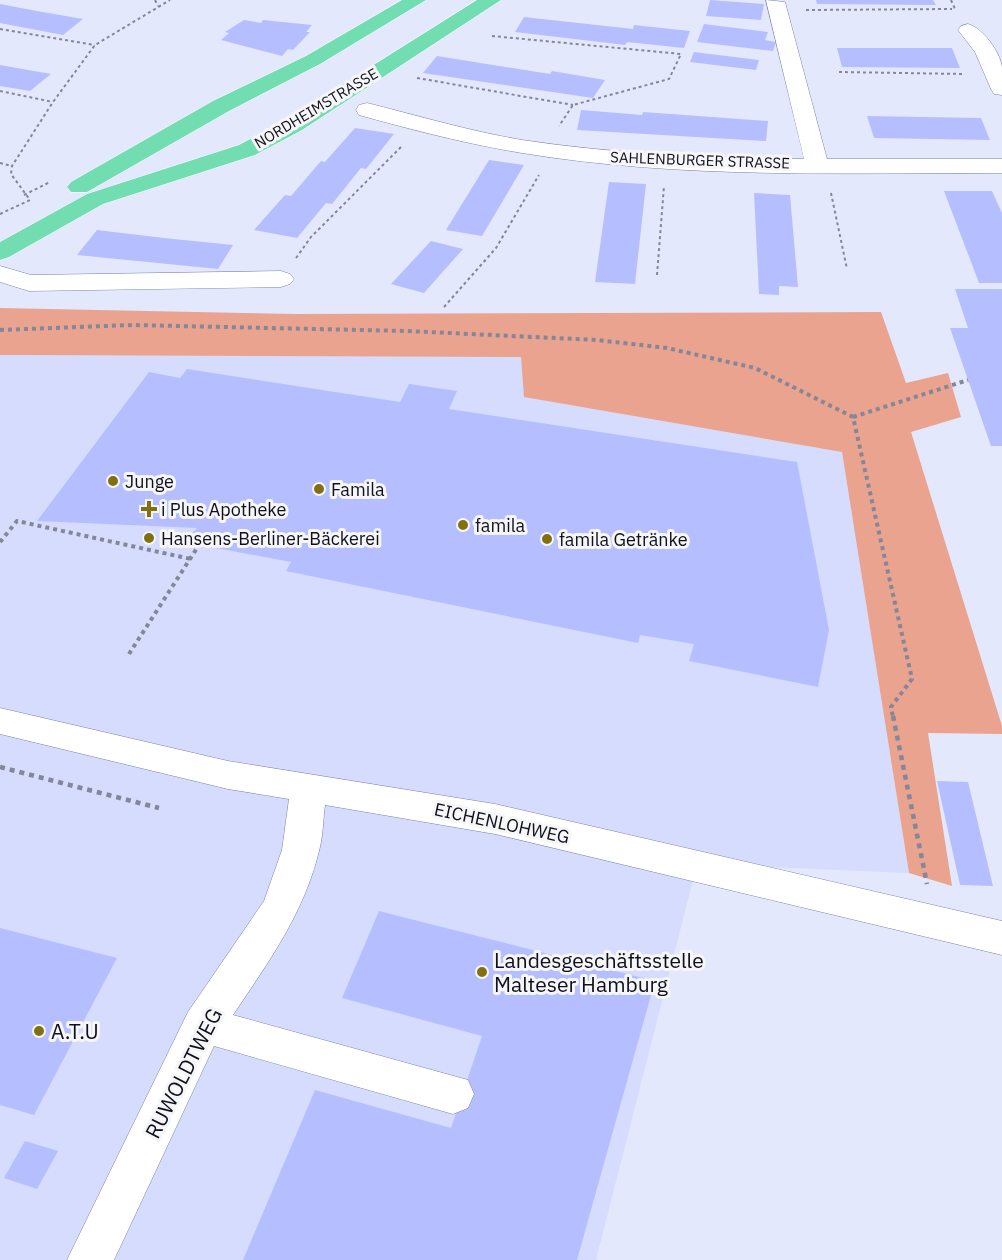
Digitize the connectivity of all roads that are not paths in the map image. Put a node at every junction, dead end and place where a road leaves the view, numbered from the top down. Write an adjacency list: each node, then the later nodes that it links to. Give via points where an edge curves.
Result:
1 (416, 0): 9 (main road)
2 (491, 0): 10 (main road, NORDHEIMSTRASSE, via 294,125 247,150 95,199)
3 (775, 2): 7 (street)
4 (968, 30): 5 (street, via 985,50)
5 (999, 82)
6 (367, 110): 7 (street, SAHLENBURGER STRASSE, via 422,126 548,150 666,162)
7 (821, 165): 8 (street, SAHLENBURGER STRASSE)
8 (1002, 166)
9 (0, 230)
10 (0, 252)
11 (0, 274): 12 (street, via 29,283 58,284)
12 (281, 279)
13 (0, 721): 14 (street, EICHENLOHWEG, via 228,775)
14 (309, 787): 15 (street, EICHENLOHWEG, via 495,819); 16 (street, RUWOLDTWEG, via 301,850 282,905)
15 (1002, 938)
16 (203, 1025): 17 (street); 18 (street, RUWOLDTWEG)
17 (453, 1094)
18 (90, 1260)

